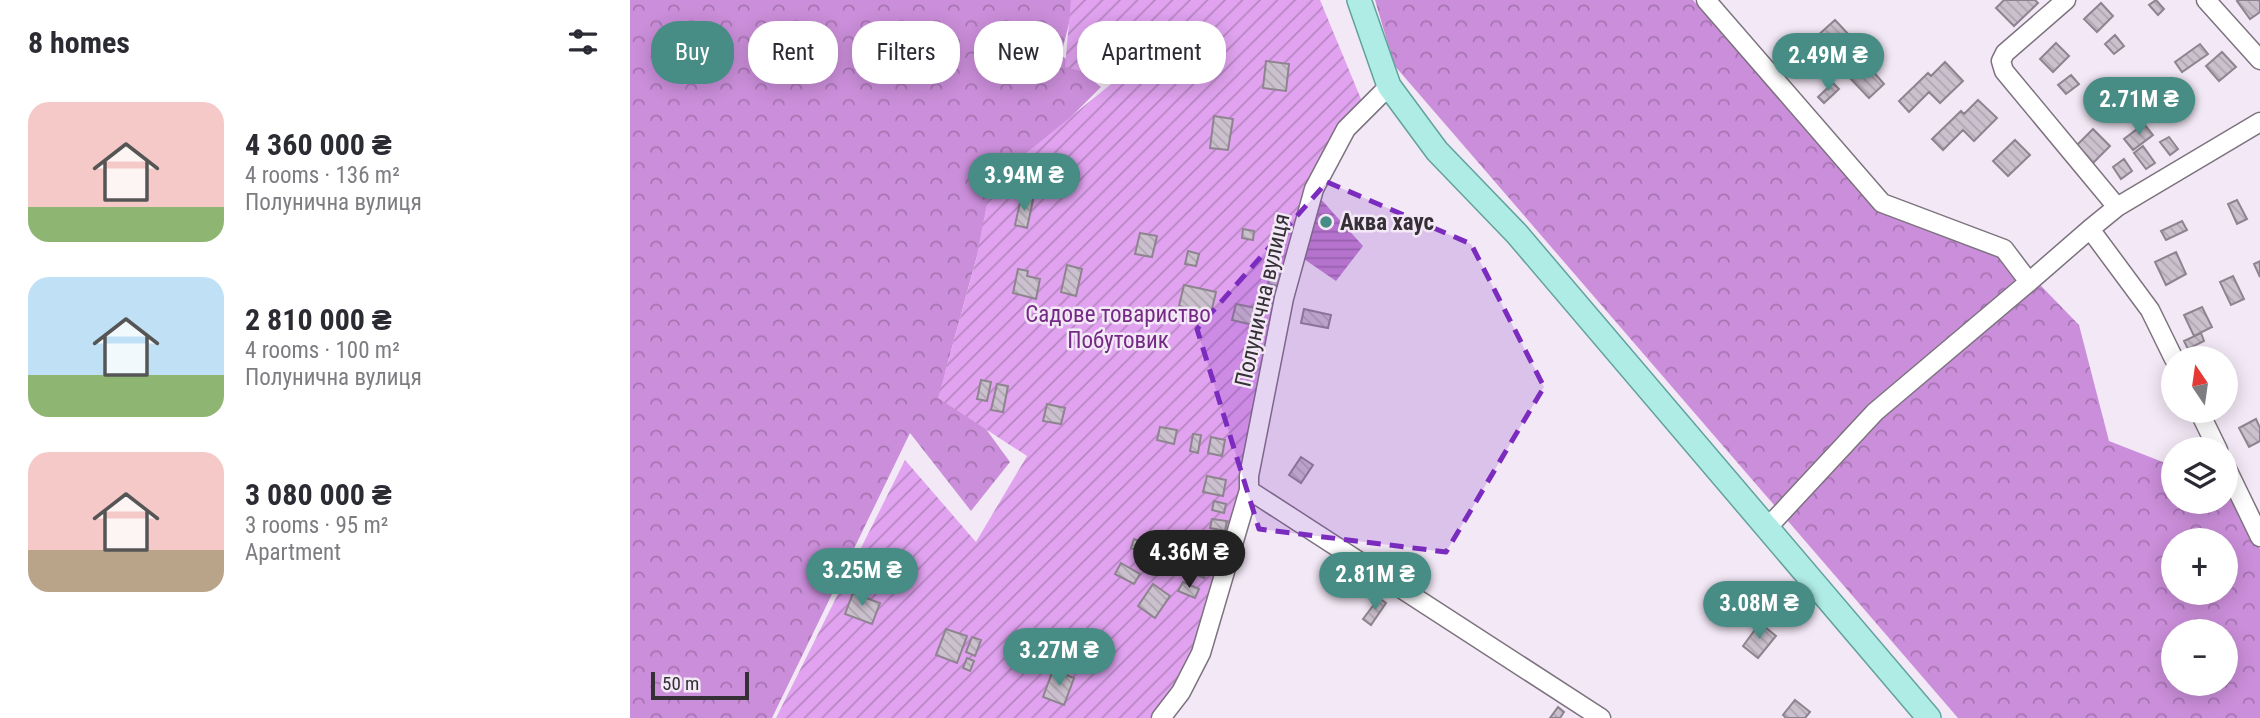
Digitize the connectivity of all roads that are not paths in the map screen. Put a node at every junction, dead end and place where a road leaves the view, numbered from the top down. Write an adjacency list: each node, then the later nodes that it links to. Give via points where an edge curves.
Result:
1 (1359, 0): 6 (main road)
2 (1706, 0): 10 (street, via 1882,203 2004,249)
3 (2066, 0): 8 (street, via 2001,61 2004,71)
4 (2206, 0): 5 (street)
5 (2260, 60)
6 (1389, 86): 12 (street, Полунична вулиця, via 1346,129 1314,189 1284,298); 14 (main road, via 1437,151 1517,234)
7 (2260, 122): 8 (street)
8 (2117, 206): 9 (street)
9 (2090, 229): 10 (street); 11 (street, via 2150,310)
10 (2029, 282): 14 (street, via 1875,412)
11 (2168, 346)
12 (1249, 490): 16 (street, Полунична вулиця, via 1201,653); 17 (street)
13 (2238, 492): 15 (street)
14 (1768, 527): 18 (main road)
15 (2260, 537)
16 (1161, 718)
17 (1601, 718)
18 (1928, 718)

